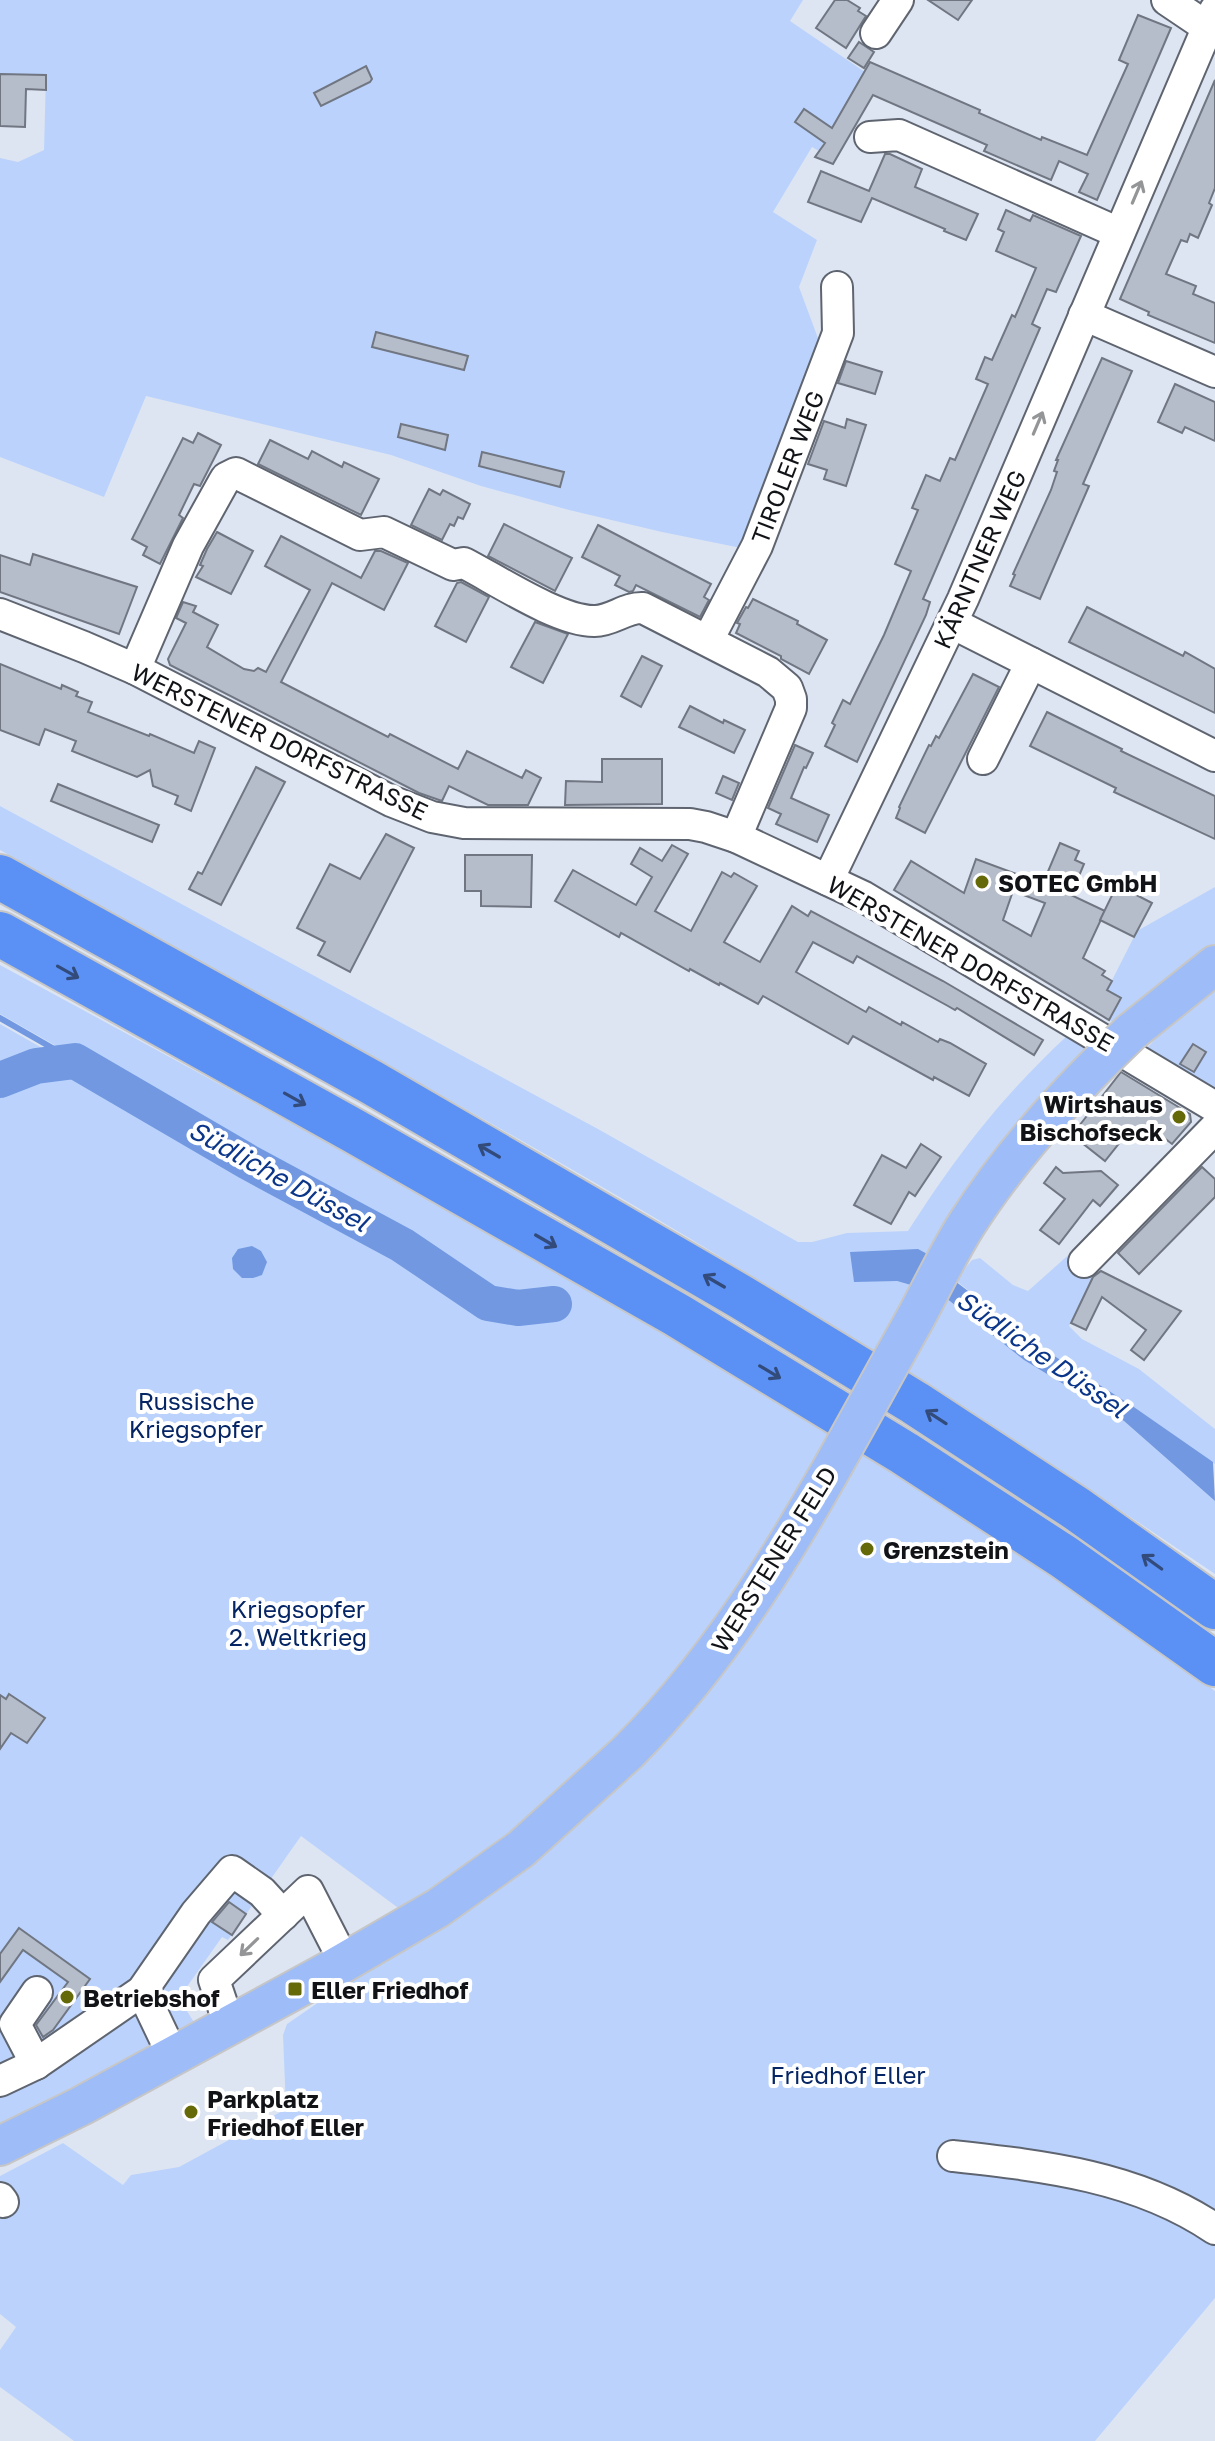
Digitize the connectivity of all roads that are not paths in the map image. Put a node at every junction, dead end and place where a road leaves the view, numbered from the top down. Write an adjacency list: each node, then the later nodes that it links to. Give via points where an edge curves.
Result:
1 (898, 0): 4 (street)
2 (1167, 0): 3 (street, KÄRNTNER WEG)
3 (1211, 18): 6 (street, KÄRNTNER WEG, one-way to 3)
4 (876, 33)
5 (870, 137): 6 (street, via 899,135)
6 (1119, 233): 8 (street, KÄRNTNER WEG)
7 (837, 287): 12 (street, TIROLER WEG, via 838,333 757,546)
8 (1084, 315): 9 (street); 11 (street, KÄRNTNER WEG, one-way to 8)
9 (1215, 372)
10 (0, 614): 14 (street, WERSTENER DORFSTRASSE)
11 (952, 623): 13 (street); 19 (street, KÄRNTNER WEG)
12 (708, 640): 14 (street, via 643,608 606,620 569,617 464,563 453,565 384,532 360,535 236,473 226,478 188,546); 17 (street, via 768,672 782,682 791,699 788,718)
13 (1031, 663): 15 (street); 16 (street)
14 (135, 669): 17 (street, WERSTENER DORFSTRASSE, via 432,817 464,823 690,824)
15 (1215, 756)
16 (983, 759)
17 (736, 837): 19 (street, WERSTENER DORFSTRASSE)
18 (0, 877): 25 (highway, one-way to 18, via 1077,1509 754,1305 371,1082)
19 (828, 880): 22 (street, WERSTENER DORFSTRASSE, via 890,911)
20 (0, 934): 26 (highway, one-way to 26, via 704,1331 1051,1548)
21 (1215, 965): 28 (main road, WERSTENER FELD, bridge, via 1131,1032 1057,1106 1000,1176 950,1251 772,1572 703,1670 628,1752 521,1849 438,1908)
22 (1215, 1107)
23 (1215, 1128): 24 (street)
24 (1084, 1262)
25 (1215, 1607)
26 (1215, 1664)
27 (283, 1915): 28 (street, via 308,1891); 29 (street, via 232,1871); 31 (street, one-way to 31, via 214,1980)
28 (345, 1963): 31 (main road, WERSTENER FELD)
29 (142, 1991): 32 (street); 33 (street)
30 (37, 1992): 33 (street, via 15,2024)
31 (229, 2024): 32 (main road, WERSTENER FELD)
32 (173, 2056): 35 (main road, WERSTENER FELD)
33 (36, 2064): 34 (street)
34 (0, 2081)
35 (0, 2146)
36 (953, 2156): 37 (street, via 1050,2167 1125,2185 1188,2211)
37 (1215, 2229)

